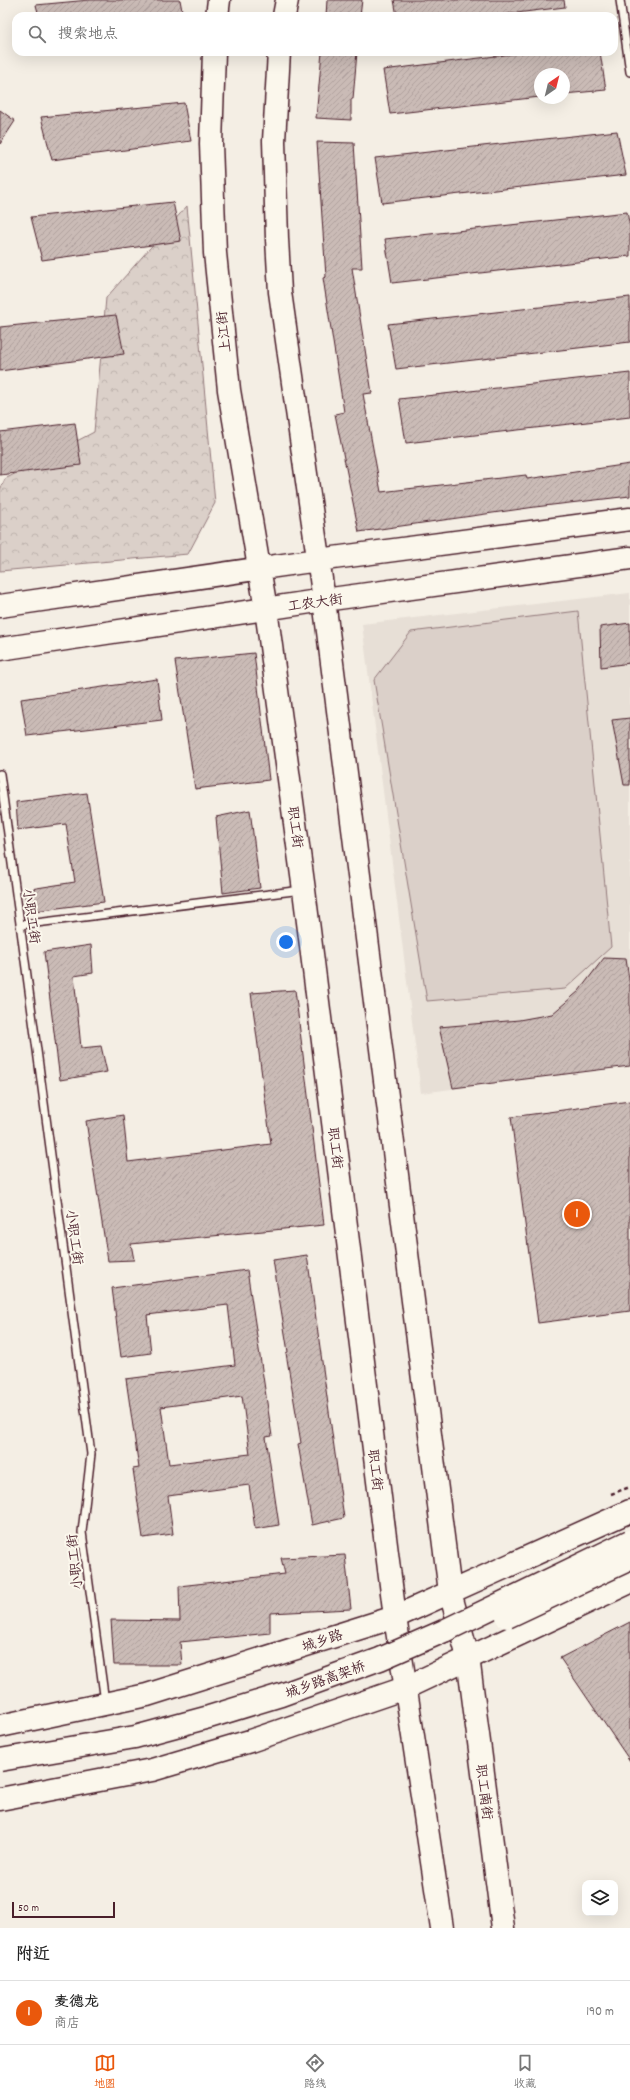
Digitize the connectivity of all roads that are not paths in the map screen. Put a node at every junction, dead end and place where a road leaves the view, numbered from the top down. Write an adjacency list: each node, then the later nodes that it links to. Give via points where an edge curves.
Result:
1 (219, 0): 4 (main road)
2 (287, 0): 5 (main road)
3 (620, 0): 8 (lane)
4 (218, 12)
5 (285, 12)
6 (214, 56): 12 (main road, 上江街, via 211,144 215,252 229,390)
7 (279, 56): 11 (main road, via 274,141 280,284)
8 (630, 72)
9 (630, 519): 11 (main road)
10 (630, 558): 13 (main road, 工农大街)
11 (318, 560): 12 (main road); 13 (main road)
12 (259, 568): 14 (main road); 15 (main road, 上江街)
13 (324, 600): 15 (main road, 工农大街); 24 (main road)
14 (0, 606)
15 (266, 609): 16 (main road, 工农大街); 18 (main road, 职工街)
16 (0, 649)
17 (0, 774): 19 (lane, 小职工街)
18 (304, 890): 19 (lane); 25 (main road, 职工街)
19 (20, 925): 28 (lane, 小职工街, via 91,1454 82,1532)
20 (630, 1511): 24 (main road, 城乡路)
21 (630, 1540): 30 (main road, 城乡路高架桥, bridge, via 444,1631 380,1659 281,1695 135,1737)
22 (630, 1560): 31 (main road, 城乡路高架桥, bridge, via 394,1668 285,1708 148,1747 82,1761)
23 (630, 1582): 26 (main road)
24 (450, 1592): 25 (main road, 城乡路); 26 (main road)
25 (394, 1617): 27 (main road, 职工街); 28 (main road, 城乡路, via 147,1695)
26 (468, 1657): 27 (main road); 34 (main road, 职工南街)
27 (405, 1688): 32 (main road, via 250,1741 152,1770); 33 (main road)
28 (105, 1704): 29 (main road, 城乡路)
29 (0, 1726)
30 (0, 1760)
31 (0, 1773)
32 (0, 1799)
33 (442, 1928)
34 (503, 1928)

